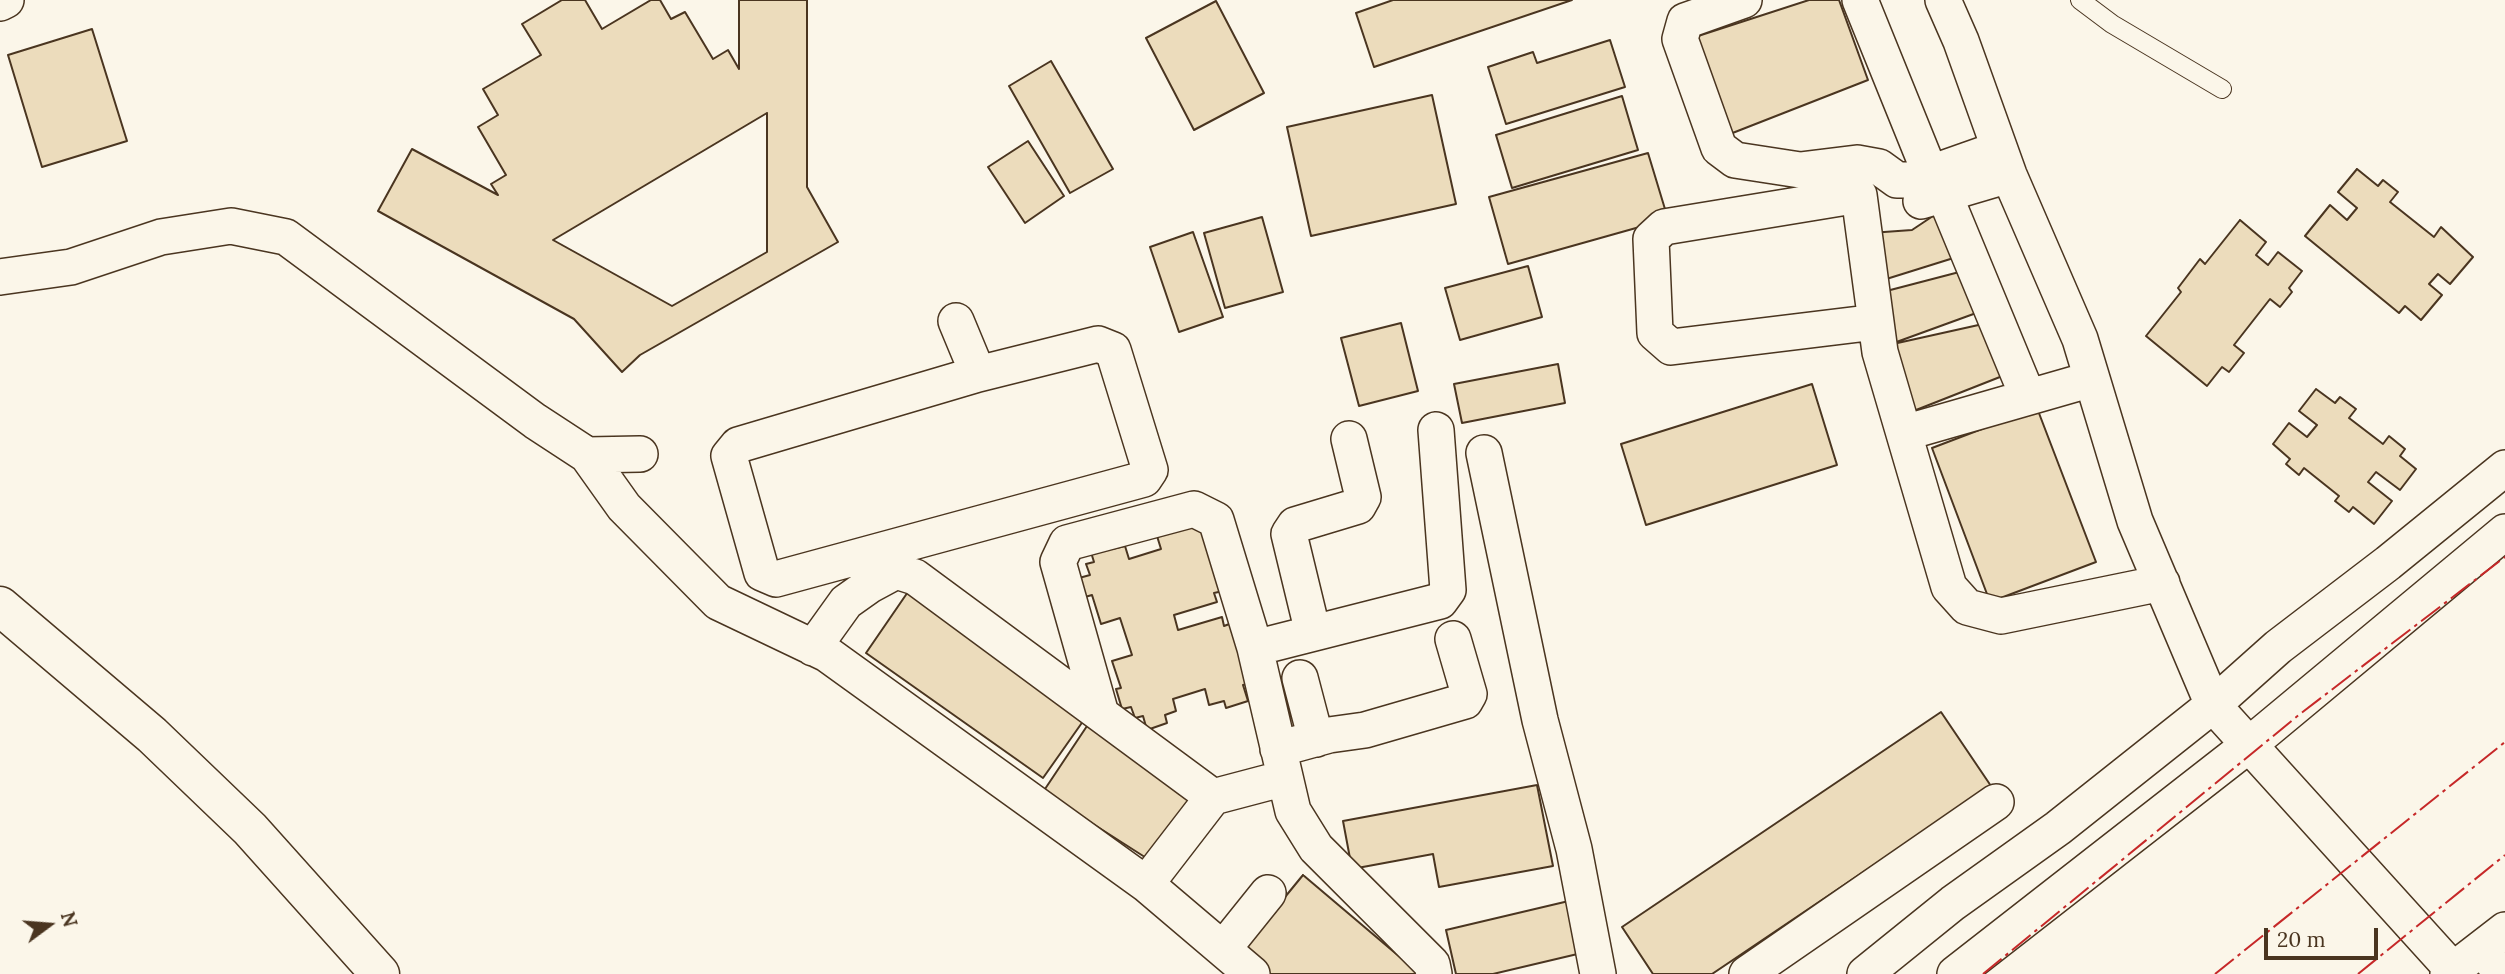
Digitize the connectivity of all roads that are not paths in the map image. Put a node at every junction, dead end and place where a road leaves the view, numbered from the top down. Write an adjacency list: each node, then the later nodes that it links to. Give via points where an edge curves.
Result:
1 (6, 0): 6 (street)
2 (1744, 0): 9 (street, via 1685,21 1680,38 1719,148 1735,160 1800,170 1857,163 1879,167 1897,180)
3 (1860, 0): 9 (street)
4 (1943, 0): 8 (street)
5 (2080, 0): 7 (lane)
6 (0, 3)
7 (2222, 89)
8 (2004, 162): 9 (street); 15 (street, via 2080,339)
9 (1937, 184): 10 (street, via 1918,201); 16 (street)
10 (1859, 194): 13 (street); 13 (street, via 1664,227 1651,239 1655,333 1671,347)
11 (0, 277): 22 (street, via 71,267 161,237 231,226 286,237)
12 (956, 321): 14 (street)
13 (1876, 322): 18 (street)
14 (978, 374): 14 (street, via 1098,344 1113,350 1150,470 1144,479 776,579 762,573 729,456 738,444)
15 (2092, 379): 16 (street); 25 (street, via 2136,521)
16 (2028, 397): 18 (street)
17 (1436, 430): 27 (street, via 1448,590 1440,601)
18 (1904, 433): 25 (street, via 1949,587 1967,607 2001,616)
19 (1349, 439): 27 (street, via 1363,498 1358,506 1295,525 1289,534)
20 (1484, 453): 47 (street)
21 (640, 454): 22 (street)
22 (587, 455): 29 (street, via 624,507 718,602)
23 (2505, 468): 32 (street, via 2278,647)
24 (2505, 532): 35 (street)
25 (2162, 583): 32 (street)
26 (0, 606): 44 (street, via 152,735 250,829)
27 (1312, 633): 30 (street)
28 (1453, 639): 34 (street, via 1469,694 1465,701)
29 (813, 648): 33 (street, via 846,602 895,572 915,577); 39 (street)
30 (1255, 648): 33 (street, via 1216,520 1195,509 1067,543 1058,562); 36 (street)
31 (1300, 678): 34 (street)
32 (2213, 705): 35 (street); 49 (street)
33 (1101, 714): 37 (street)
34 (1316, 739): 36 (street)
35 (2250, 744): 43 (street); 50 (street)
36 (1282, 763): 37 (street); 46 (street, via 1293,811 1316,848 1432,964)
37 (1213, 796): 39 (street)
38 (1996, 802): 48 (street)
39 (1146, 884): 41 (street)
40 (1268, 893): 41 (street)
41 (1223, 949): 45 (street)
42 (2496, 951): 43 (street)
43 (2450, 972)
44 (380, 974)
45 (1252, 974)
46 (1434, 974)
47 (1598, 974)
48 (1748, 974)
49 (1865, 974)
50 (1955, 974)

